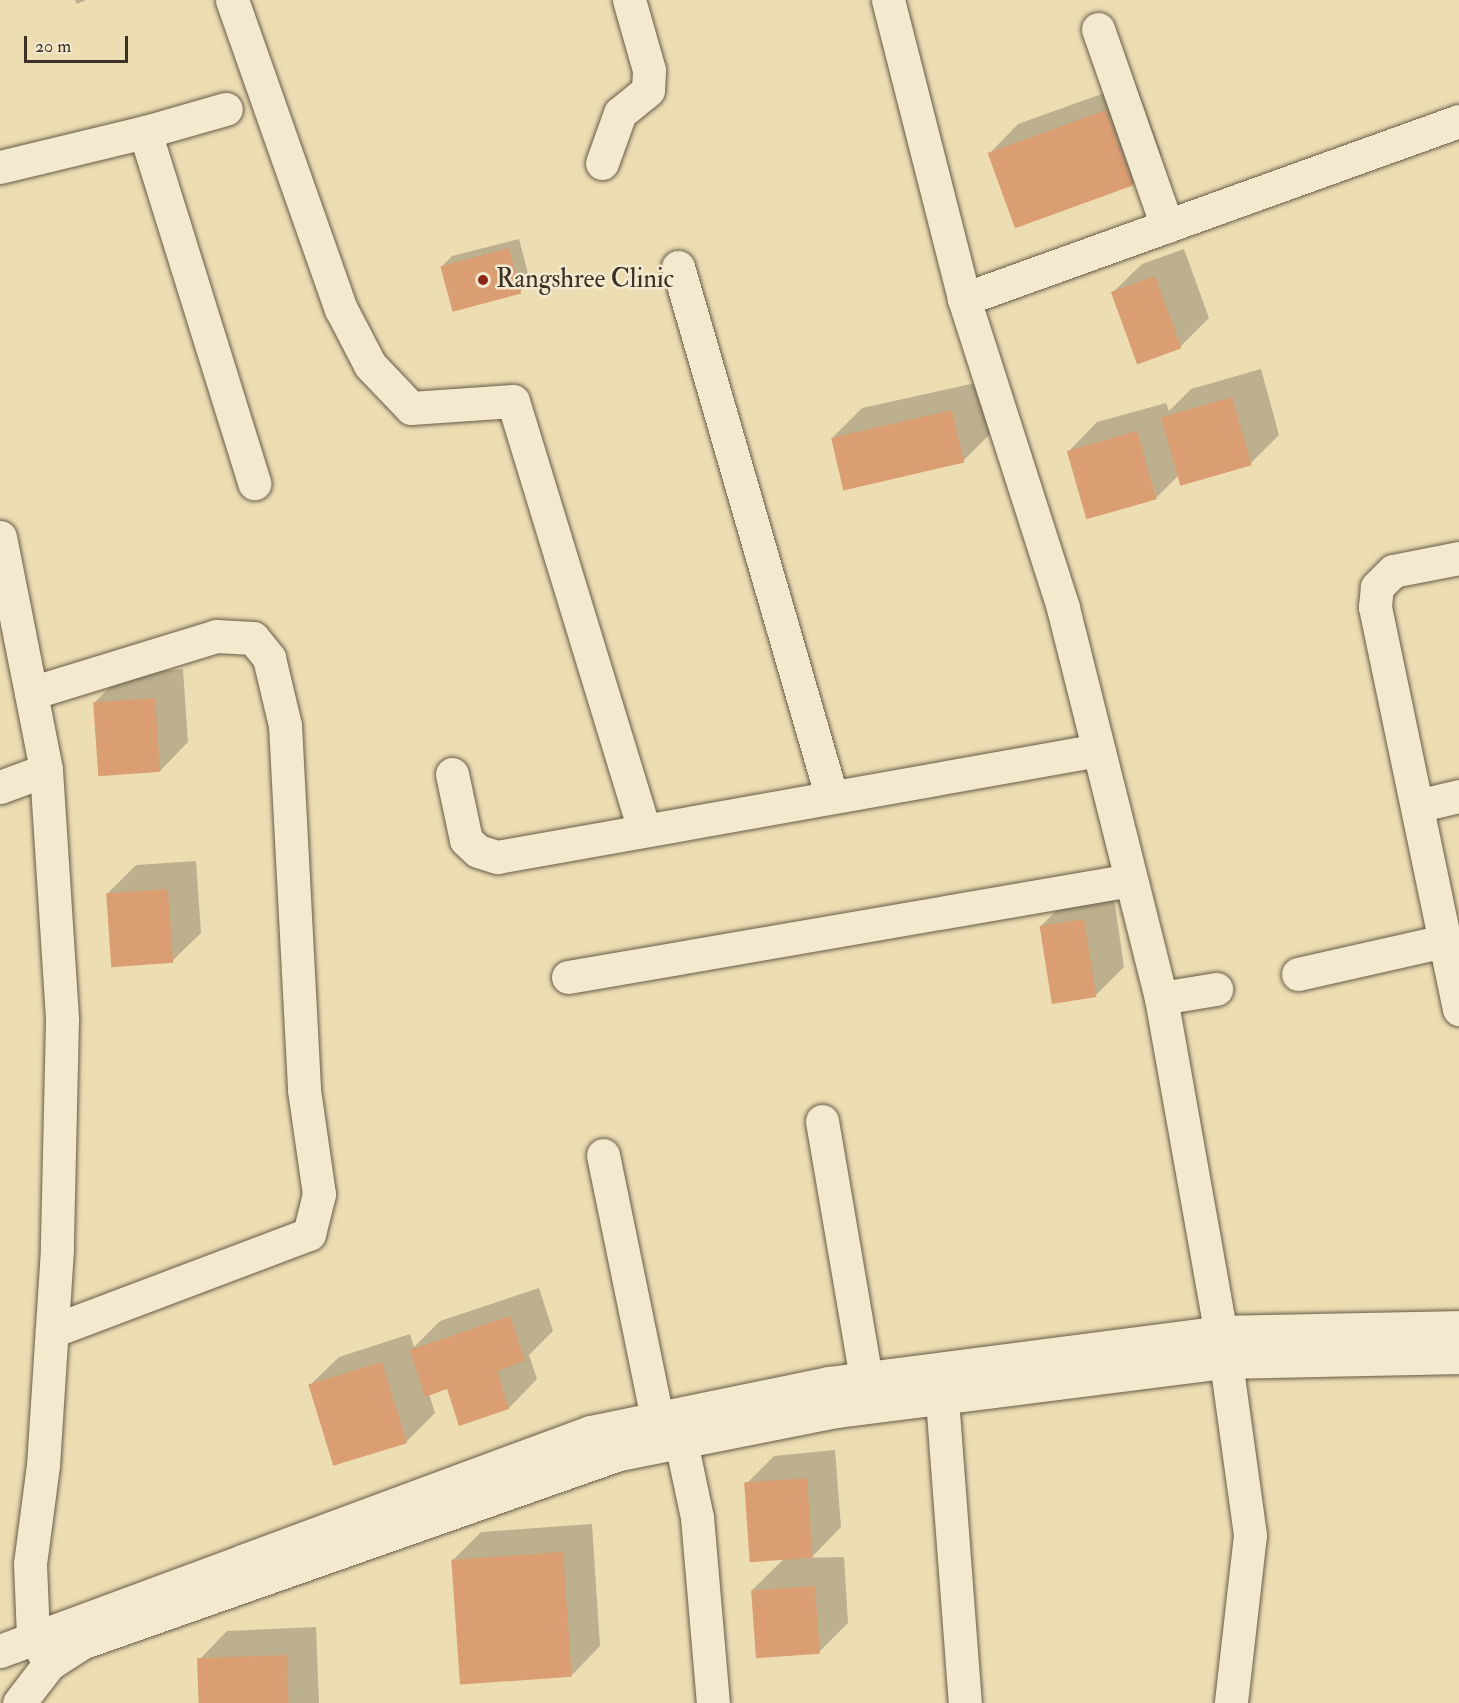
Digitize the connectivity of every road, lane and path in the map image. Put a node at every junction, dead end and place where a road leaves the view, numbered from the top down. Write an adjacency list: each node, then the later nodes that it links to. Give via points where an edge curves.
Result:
1 (232, 0): 24 (street, via 341,309 370,364 411,408 513,401)
2 (629, 0): 8 (street, via 649,70 648,90 620,113)
3 (888, 0): 12 (street)
4 (1098, 29): 10 (street)
5 (226, 109): 7 (street)
6 (1459, 121): 10 (street)
7 (145, 132): 9 (street); 13 (street)
8 (602, 163)
9 (0, 167)
10 (1167, 226): 12 (street)
11 (678, 267): 21 (street)
12 (964, 299): 17 (street, via 1063,608)
13 (254, 483)
14 (0, 537): 16 (street)
15 (1459, 558): 23 (street, via 1393,572 1377,587 1375,607)
16 (31, 693): 18 (street); 35 (street, via 216,636 253,638 269,658 285,725 304,1090 319,1194 309,1234)
17 (1099, 750): 21 (street); 25 (street)
18 (46, 770): 20 (street); 35 (street, via 62,1020)
19 (452, 774): 24 (street, via 466,840 478,851 496,857)
20 (0, 787)
21 (831, 795): 24 (street)
22 (1459, 796): 23 (street)
23 (1417, 806): 26 (street)
24 (643, 827)
25 (1131, 880): 28 (street); 30 (street)
26 (1445, 941): 27 (street); 31 (street)
27 (1298, 974)
28 (568, 977)
29 (1216, 989): 30 (street)
30 (1161, 998): 36 (street)
31 (1459, 1009)
32 (822, 1121): 38 (street)
33 (603, 1155): 40 (street)
34 (1459, 1327): 36 (street)
35 (52, 1330): 42 (street, via 30,1564)
36 (1223, 1347): 37 (street); 38 (street); 39 (street); 48 (street, via 1250,1535)
37 (1459, 1357)
38 (866, 1378): 40 (street)
39 (942, 1399): 41 (street, via 836,1411); 47 (street)
40 (657, 1418): 42 (street, via 590,1432)
41 (681, 1442): 44 (street, via 607,1458 81,1643); 46 (street, via 698,1517)
42 (33, 1635): 43 (street); 44 (street)
43 (0, 1651)
44 (49, 1664): 45 (street)
45 (19, 1703)
46 (713, 1703)
47 (965, 1703)
48 (1231, 1703)

